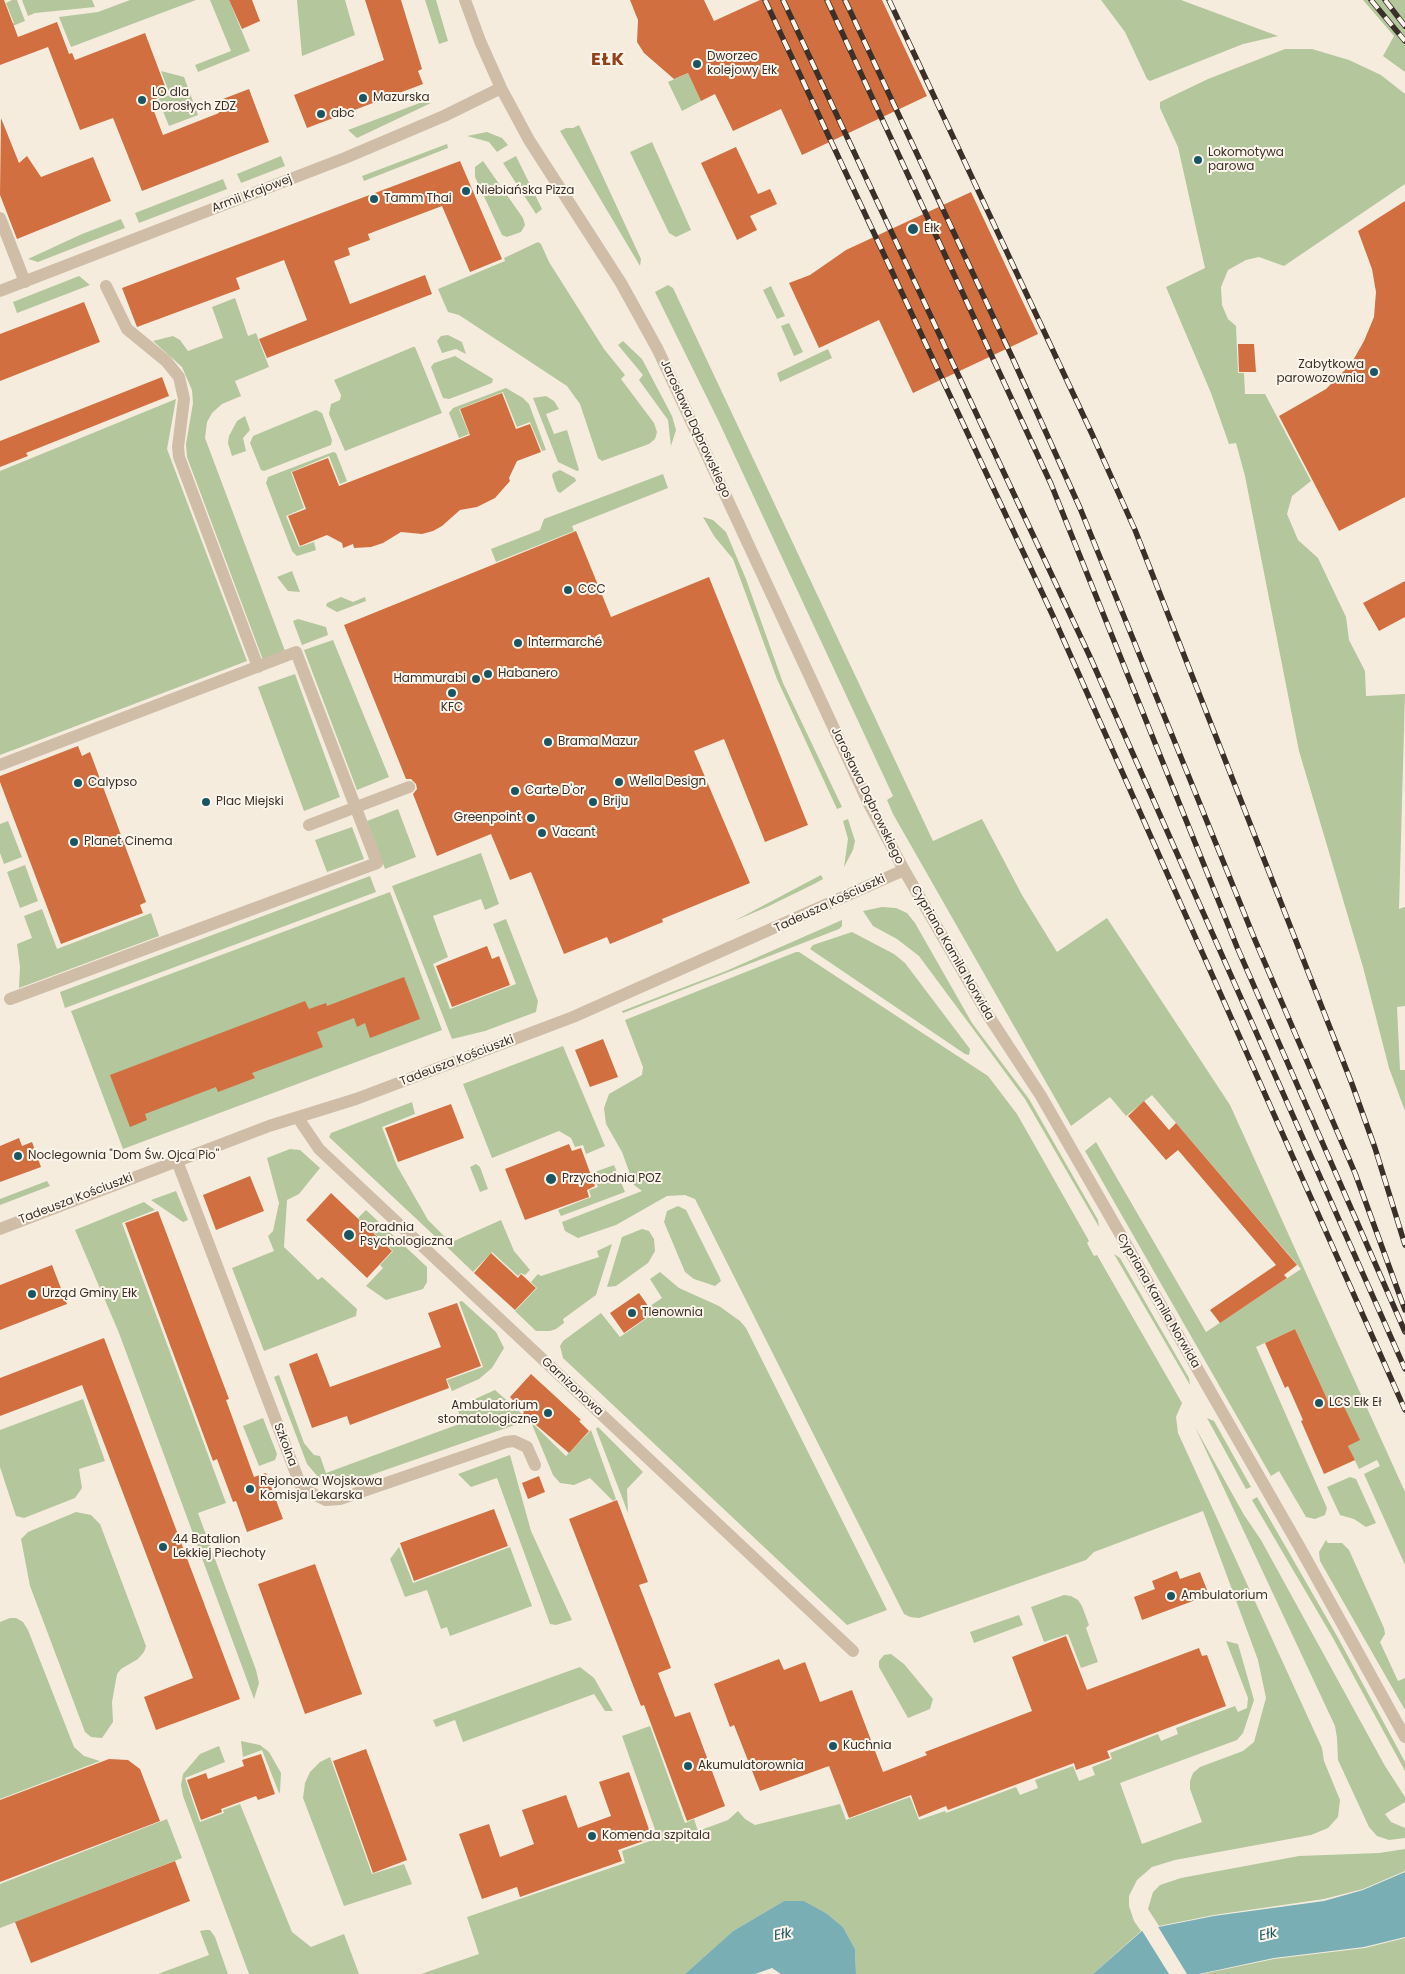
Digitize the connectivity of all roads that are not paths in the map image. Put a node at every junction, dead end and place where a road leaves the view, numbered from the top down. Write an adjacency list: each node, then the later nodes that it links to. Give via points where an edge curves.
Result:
1 (465, 0): 2 (street, Jarosława Dąbrowskiego)
2 (501, 88): 4 (street, Armii Krajowej, via 345,158); 12 (street, Jarosława Dąbrowskiego, via 529,140 621,283 658,350 869,804)
3 (0, 218): 4 (street)
4 (25, 282): 6 (street, Armii Krajowej)
5 (106, 286): 7 (street, via 127,329 166,361 178,378 184,399 179,457)
6 (0, 291)
7 (258, 667): 8 (street); 10 (street, via 296,652)
8 (0, 765)
9 (409, 787): 10 (street)
10 (356, 807): 11 (street); 13 (street, via 377,863)
11 (309, 825)
12 (904, 870): 14 (street, Tadeusza Kościuszki, via 609,1002); 19 (street, Cypriana Kamila Norwida, via 988,1015 1041,1096)
13 (10, 999)
14 (298, 1118): 15 (street, Tadeusza Kościuszki); 18 (street, Garnizonowa, via 318,1149)
15 (178, 1161): 16 (street, Tadeusza Kościuszki); 17 (street, Szkolna, via 300,1484 307,1491 326,1500 340,1500 514,1441 527,1447)
16 (0, 1229)
17 (535, 1465)
18 (853, 1651)
19 (1405, 1737)

